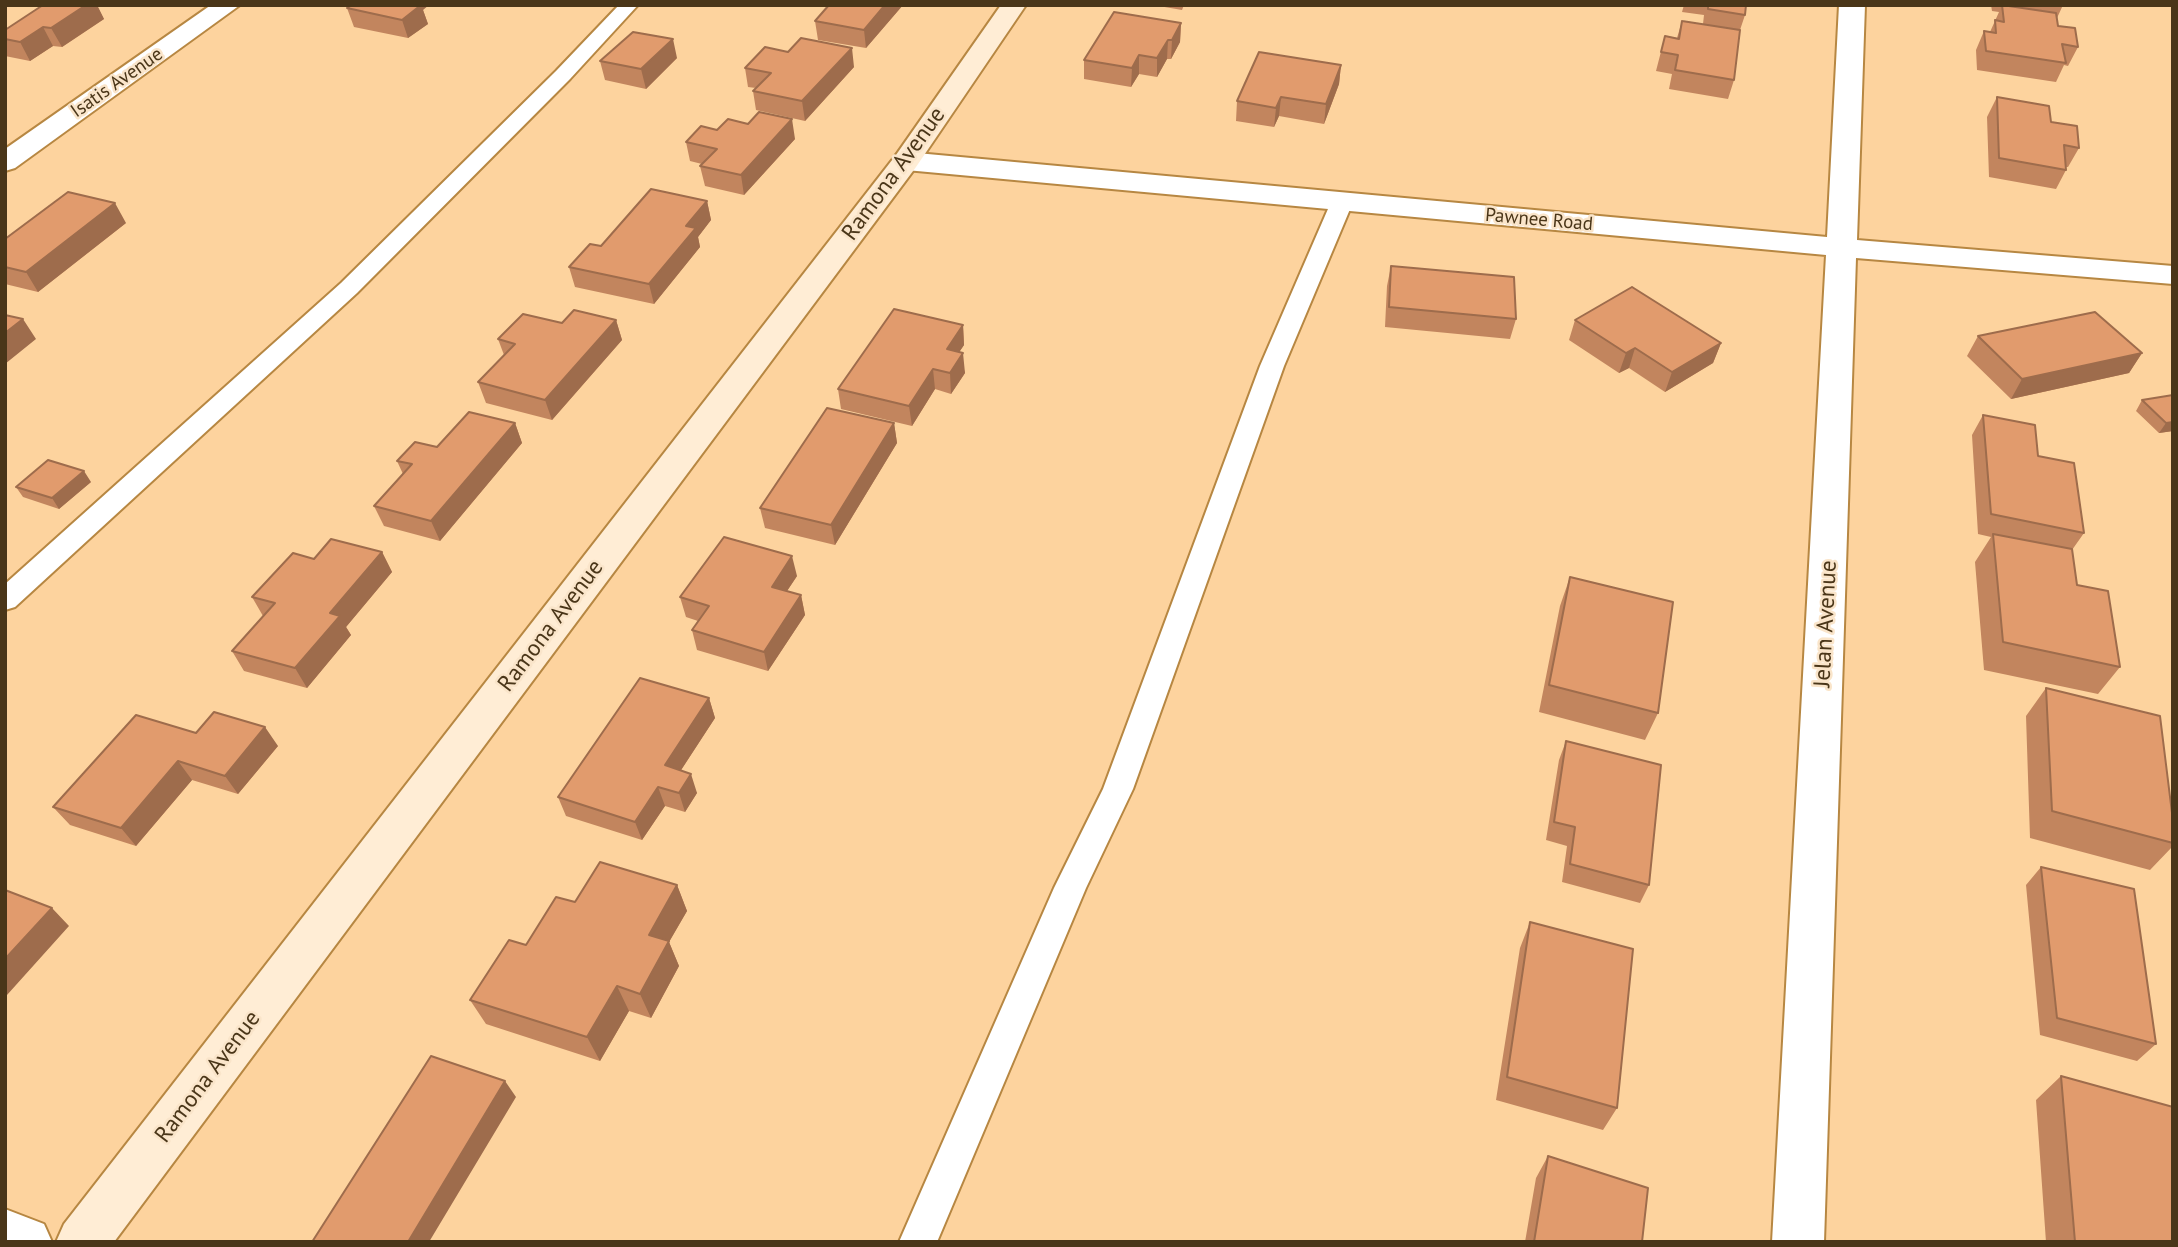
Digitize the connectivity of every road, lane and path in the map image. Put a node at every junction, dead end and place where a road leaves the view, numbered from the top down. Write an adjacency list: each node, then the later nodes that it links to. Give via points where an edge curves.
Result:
1 (228, 5): 6 (street, Isatis Avenue)
2 (629, 5): 10 (lane, via 349,288)
3 (1014, 5): 5 (street, Ramona Avenue)
4 (1852, 5): 8 (street, Jelan Avenue)
5 (906, 161): 7 (street, Pawnee Road); 13 (street, Ramona Avenue)
6 (5, 162)
7 (1342, 202): 8 (street, Pawnee Road); 14 (lane, via 1272,366 1118,789 1070,888)
8 (1843, 248): 9 (street, Pawnee Road); 15 (street, Jelan Avenue)
9 (2173, 275)
10 (5, 600)
11 (5, 1235): 12 (street)
12 (26, 1242)
13 (82, 1242)
14 (918, 1242)
15 (1798, 1242)

